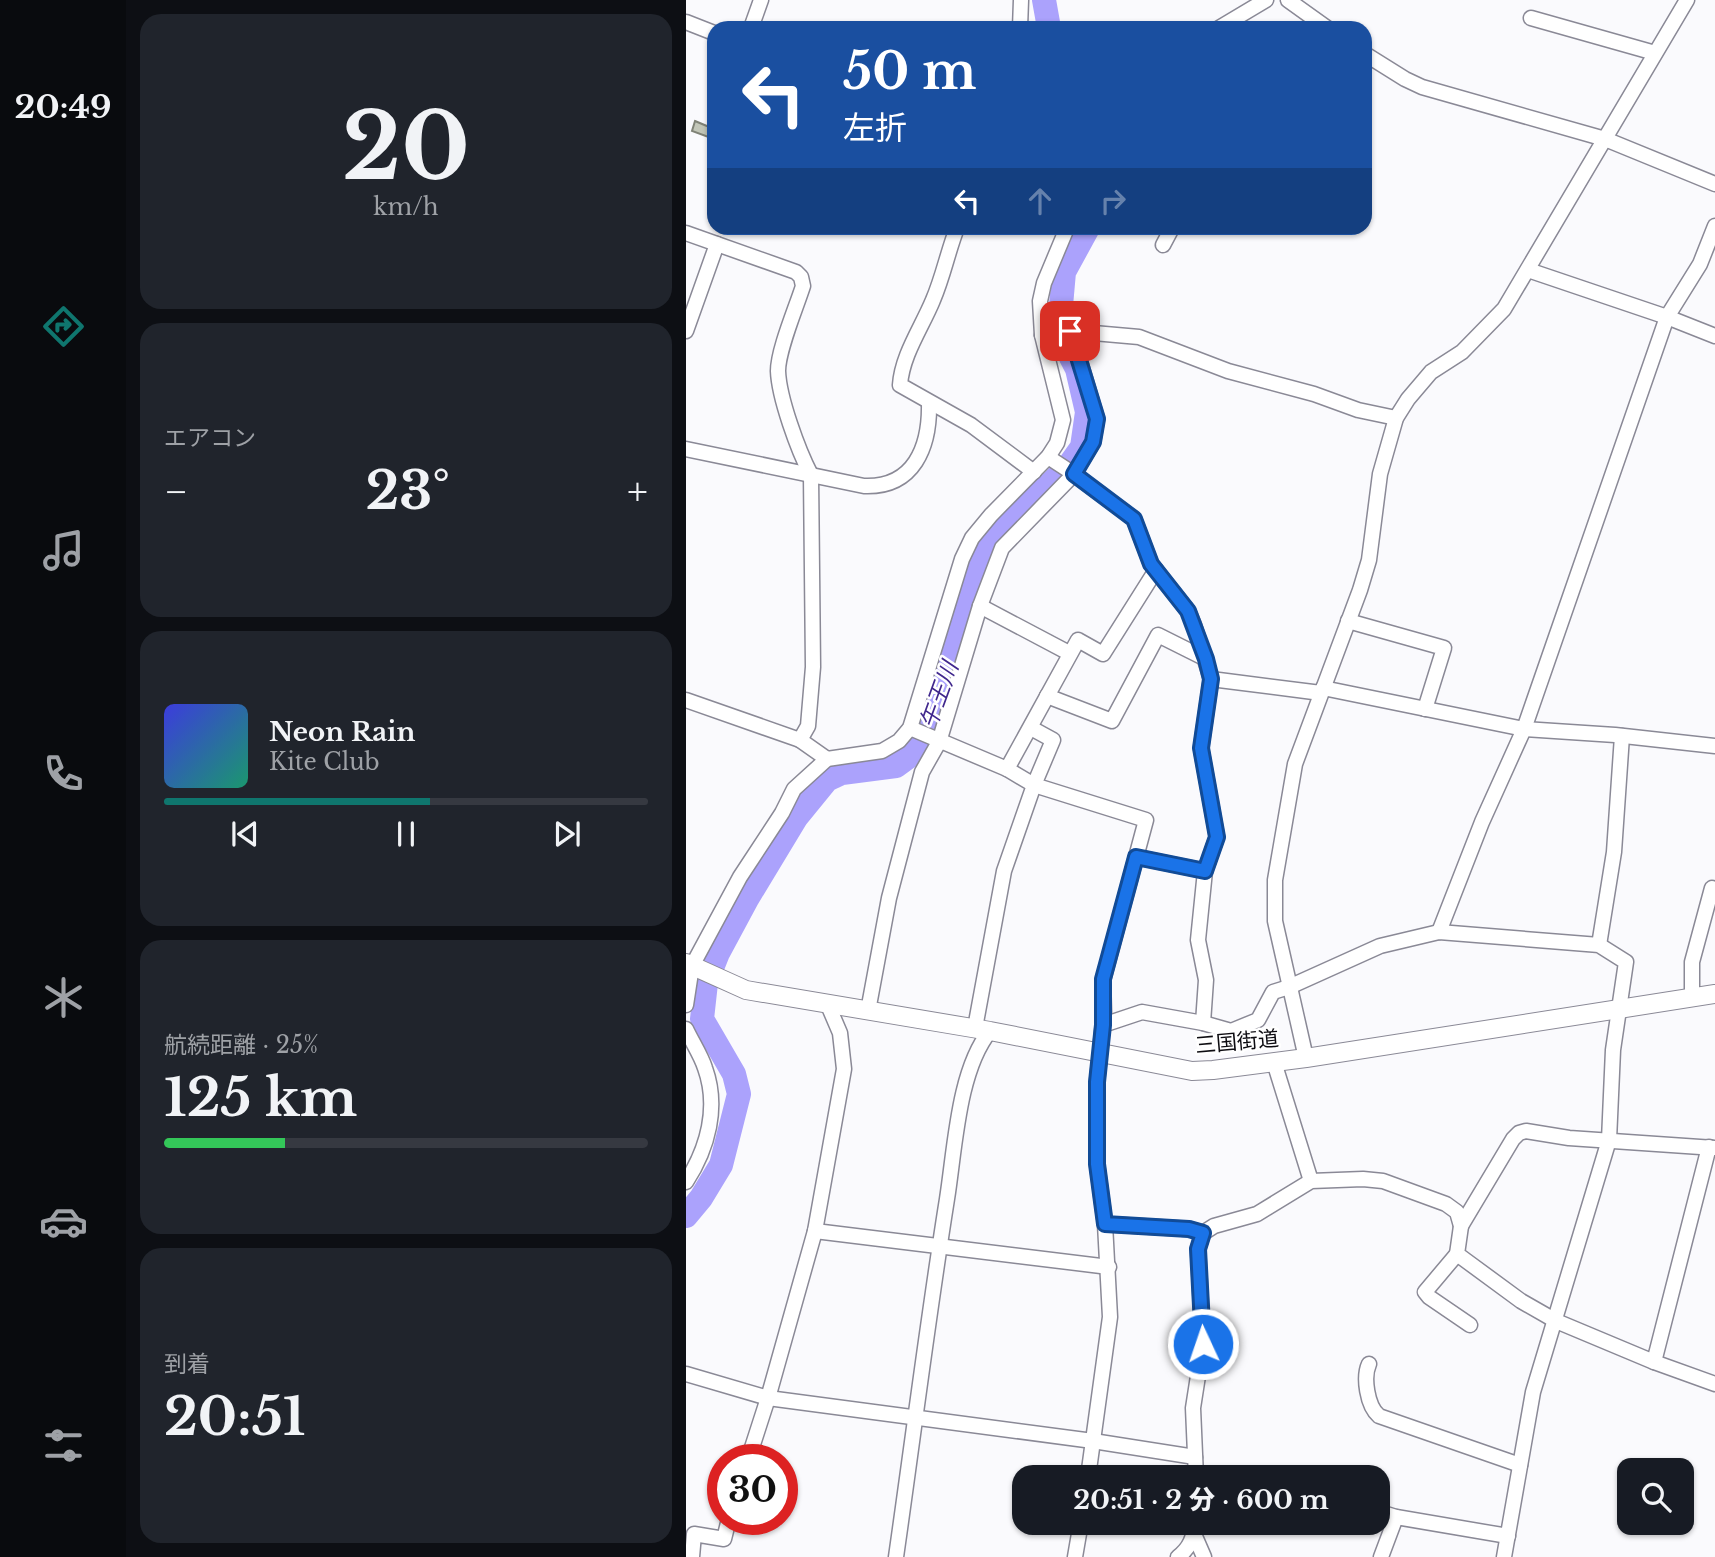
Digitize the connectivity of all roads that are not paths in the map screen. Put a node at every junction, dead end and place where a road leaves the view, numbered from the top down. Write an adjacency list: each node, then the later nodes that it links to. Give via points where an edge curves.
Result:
1 (761, 0): 7 (street)
2 (1021, 0): 8 (street)
3 (1266, 0): 9 (street)
4 (1687, 0): 13 (street)
5 (1292, 1): 10 (street)
6 (1531, 18): 13 (street)
7 (754, 21)
8 (1020, 21)
9 (1231, 21)
10 (1318, 21)
11 (686, 22): 12 (street)
12 (707, 30)
13 (1655, 52): 15 (street)
14 (1372, 58): 15 (street, via 1422,87)
15 (1605, 139): 16 (street); 24 (street)
16 (1715, 184)
17 (1715, 226): 25 (street, via 1700,264)
18 (686, 233): 22 (street)
19 (955, 235): 30 (street, via 935,297 901,376 904,389)
20 (1064, 235): 28 (street, via 1040,301)
21 (1168, 235): 23 (street)
22 (717, 244): 26 (street); 36 (street, via 802,277 778,370 789,417)
23 (1163, 245)
24 (1528, 270): 25 (street); 31 (street, via 1504,309 1462,352 1431,372)
25 (1667, 317): 29 (street); 48 (street)
26 (686, 331)
27 (1070, 331): 28 (street); 31 (street, via 1139,337 1228,371); 35 (street, via 1097,419 1093,442)
28 (1044, 334): 33 (street, via 1063,420)
29 (1715, 336)
30 (929, 403): 34 (street, via 971,425); 36 (street, via 929,427 916,459 895,482 863,486)
31 (1396, 418): 39 (street, via 1380,474 1369,559)
32 (686, 449): 36 (street)
33 (1051, 459): 34 (street); 35 (street)
34 (1034, 472): 49 (street, via 972,538 962,559)
35 (1074, 474): 37 (street, via 1134,519); 38 (street, via 1002,548)
36 (811, 475): 51 (street, via 813,667 808,726)
37 (1156, 570): 40 (street, via 1103,654 1077,640); 41 (street, via 1188,611)
38 (981, 606): 40 (street); 52 (street)
39 (1348, 621): 43 (street); 46 (street, via 1444,648)
40 (1069, 653): 44 (street)
41 (1206, 659): 42 (street); 44 (street, via 1158,635 1112,721)
42 (1211, 679): 43 (street); 58 (street, via 1201,748 1217,837)
43 (1322, 690): 46 (street); 63 (street, via 1295,764 1275,880 1275,921)
44 (1047, 696): 47 (street)
45 (686, 700): 51 (street)
46 (1425, 709): 48 (street)
47 (1031, 728): 55 (street); 56 (street, via 1053,740)
48 (1524, 729): 50 (street); 60 (street)
49 (912, 730): 52 (street); 54 (street, via 882,751)
50 (1622, 736): 53 (street); 61 (street, via 1614,852)
51 (800, 740): 54 (street)
52 (939, 741): 55 (street); 69 (street, via 922,772 889,898)
53 (1715, 746)
54 (827, 760): 62 (street, via 794,789)
55 (1007, 769): 56 (street)
56 (1034, 785): 57 (street, via 1146,820); 73 (street, via 1004,871)
57 (1136, 857): 58 (street); 71 (street, via 1103,979)
58 (1205, 871): 70 (street, via 1198,940 1206,980)
59 (1712, 888): 65 (street, via 1692,962)
60 (1439, 932): 61 (street); 63 (street, via 1380,947)
61 (1599, 945): 68 (street, via 1626,962)
62 (692, 967): 66 (street); 67 (street, 三国街道, via 746,990)
63 (1289, 987): 70 (street, via 1273,992 1258,1020 1231,1031); 75 (street)
64 (1715, 994): 65 (street, 三国街道)
65 (1692, 998): 68 (street, 三国街道)
66 (686, 1005)
67 (828, 1005): 69 (street, 三国街道); 83 (street, via 840,1033 844,1069)
68 (1619, 1009): 75 (street, 三国街道); 77 (street)
69 (868, 1011): 73 (street, 三国街道)
70 (1203, 1023): 71 (street, via 1142,1012)
71 (1103, 1025): 74 (street)
72 (686, 1029): 79 (street, via 705,1067 712,1112 701,1155)
73 (982, 1030): 74 (street, 三国街道); 85 (street, via 965,1081)
74 (1101, 1054): 76 (street, 三国街道, via 1192,1071); 81 (street, via 1097,1164)
75 (1306, 1058): 76 (street, 三国街道)
76 (1274, 1062): 80 (street)
77 (1609, 1140): 78 (street); 82 (street, via 1519,1133); 88 (street)
78 (1712, 1147): 90 (street)
79 (688, 1176)
80 (1311, 1181): 82 (street, via 1383,1181 1446,1204 1457,1212); 84 (street, via 1257,1214)
81 (1105, 1224): 84 (street); 87 (street)
82 (1461, 1226): 86 (street)
83 (815, 1231): 85 (street); 94 (street)
84 (1203, 1233): 98 (street, via 1198,1249 1203,1344 1193,1408)
85 (939, 1248): 87 (street); 95 (street)
86 (1457, 1254): 88 (street); 89 (street, via 1425,1292)
87 (1109, 1268): 96 (street, via 1110,1317)
88 (1556, 1321): 90 (street); 101 (street, via 1532,1392)
89 (1470, 1325)
90 (1654, 1362): 93 (street)
91 (1369, 1364): 101 (street, via 1365,1373 1373,1411 1379,1416)
92 (686, 1374): 94 (street)
93 (1715, 1384)
94 (768, 1398): 95 (street); 97 (street)
95 (916, 1417): 96 (street); 110 (street)
96 (1093, 1441): 98 (street); 99 (street)
97 (753, 1444)
98 (1195, 1457): 100 (street)
99 (1090, 1465)
100 (1195, 1465)
101 (1520, 1465): 108 (street)
102 (1390, 1515): 103 (street)
103 (1396, 1517): 108 (street); 114 (street)
104 (725, 1535): 109 (street, via 724,1539 694,1534)
105 (1079, 1535): 111 (street)
106 (1192, 1535): 112 (street)
107 (1197, 1535): 113 (street)
108 (1508, 1536): 115 (street)
109 (692, 1557)
110 (896, 1557)
111 (1075, 1557)
112 (1178, 1557)
113 (1204, 1557)
114 (1381, 1557)
115 (1504, 1557)

